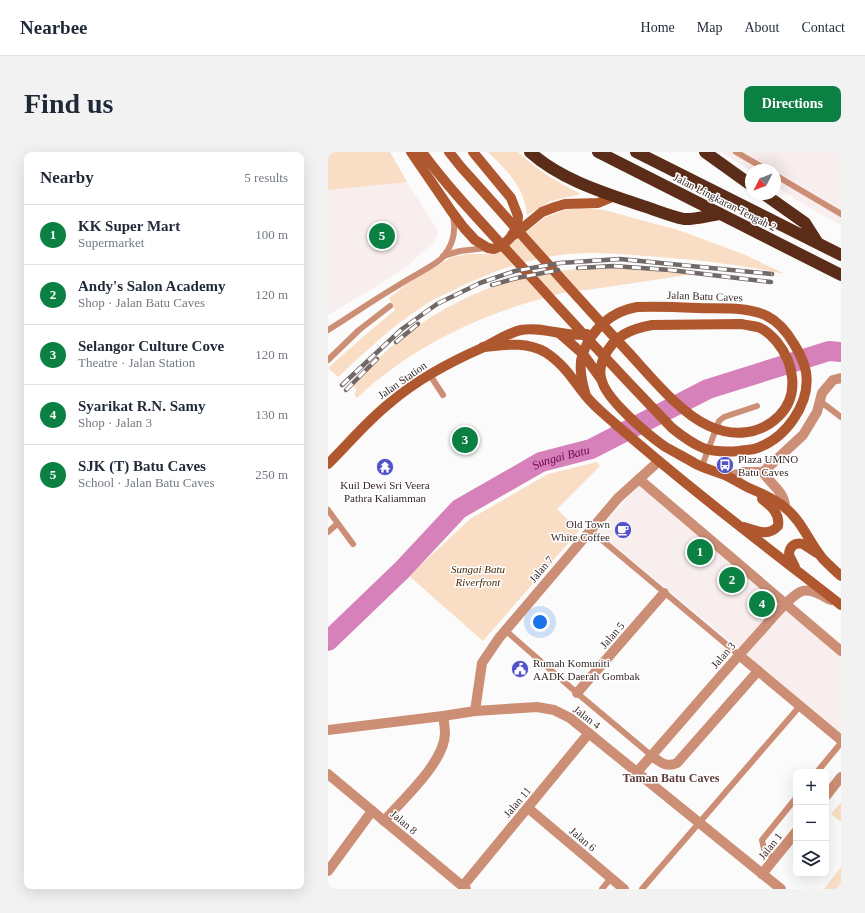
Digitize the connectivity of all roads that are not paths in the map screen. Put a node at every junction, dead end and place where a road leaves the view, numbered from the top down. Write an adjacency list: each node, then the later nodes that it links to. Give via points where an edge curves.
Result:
1 (411, 152): 17 (main road)
2 (422, 152): 13 (main road, Jalan Batu Caves)
3 (429, 152): 13 (main road)
4 (449, 152): 35 (main road, via 590,312 686,412 710,427 726,432 741,433 761,428 771,424 780,415 787,404 793,383 789,361 773,337 762,328 740,324 652,325 630,331 622,335 615,340 606,352 602,360)
5 (473, 152): 20 (main road, via 511,198 516,208 517,227)
6 (530, 152): 15 (highway, via 564,175)
7 (598, 152): 18 (highway, Jalan Lingkaran Tengah 2)
8 (636, 152): 21 (highway, Jalan Lingkaran Tengah 2)
9 (705, 152): 14 (highway)
10 (736, 152): 11 (lane)
11 (756, 164)
12 (781, 179): 19 (lane)
13 (445, 181): 29 (main road, Jalan Batu Caves, via 586,337 672,428 687,439 704,448 727,452 754,449 779,435 799,411 803,401 806,372 797,348 781,326 767,316 744,310 637,307 614,314)
14 (745, 181)
15 (615, 196): 18 (highway, via 685,219); 20 (main road, via 598,203 554,207 542,212)
16 (772, 200): 21 (highway, via 805,223)
17 (452, 212): 22 (main road, via 475,240); 24 (lane, via 455,230)
18 (720, 214): 25 (highway, Jalan Lingkaran Tengah 2)
19 (841, 214)
20 (510, 238): 22 (main road, via 504,245 494,249)
21 (817, 243): 23 (highway, Jalan Lingkaran Tengah 2)
22 (488, 248): 24 (lane)
23 (841, 255)
24 (443, 256): 27 (lane)
25 (841, 275)
26 (390, 306): 32 (lane, via 359,330)
27 (328, 330)
28 (559, 333): 29 (main road, Jalan Station); 30 (main road, Jalan Station, via 534,329 520,330); 31 (main road)
29 (594, 333): 31 (main road, Jalan Batu Caves)
30 (483, 347): 33 (main road, Jalan Station); 37 (main road, Jalan Station, via 524,344 537,348 552,356)
31 (583, 354): 35 (main road); 37 (main road, Jalan Batu Caves, via 581,369)
32 (328, 360)
33 (430, 375): 36 (lane); 42 (main road, Jalan Station, via 391,401)
34 (841, 378): 38 (street, via 827,385)
35 (601, 379): 43 (main road, via 607,392 629,416 664,446)
36 (443, 395)
37 (586, 396): 41 (main road)
38 (820, 401): 40 (lane); 44 (street, via 817,412 803,435)
39 (757, 406): 43 (lane, via 719,421)
40 (841, 416)
41 (655, 459): 46 (street, Jalan 7); 51 (main road)
42 (328, 464)
43 (702, 466): 45 (main road)
44 (763, 472): 45 (street, via 743,472); 48 (street, via 781,494)
45 (729, 477): 47 (main road)
46 (639, 479): 52 (street, Jalan 7); 59 (street)
47 (748, 488): 48 (main road, via 761,492); 51 (main road, via 773,509 778,517 778,526 765,533)
48 (785, 507): 55 (main road)
49 (328, 511): 50 (lane)
50 (337, 524): 53 (lane); 54 (lane)
51 (736, 524): 56 (main road)
52 (590, 530): 58 (lane); 61 (street, Jalan 7)
53 (328, 532)
54 (353, 544)
55 (823, 559): 56 (main road, via 803,544 794,545 789,555); 57 (main road)
56 (798, 572): 60 (main road)
57 (841, 576)
58 (664, 592): 63 (lane); 65 (street, Jalan 5)
59 (785, 604): 60 (street, Jalan 3, via 799,592 806,590); 62 (street); 63 (street, Jalan 3)
60 (841, 606)
61 (505, 630): 65 (lane); 67 (street, Jalan 7, via 482,663)
62 (841, 650)
63 (739, 655): 64 (street); 72 (street, Jalan 3)
64 (758, 672): 66 (street); 72 (street, via 677,763 664,765)
65 (577, 693): 72 (lane)
66 (800, 706): 71 (street); 82 (lane)
67 (475, 711): 68 (street, Jalan 4); 70 (street, Jalan 4, via 537,707 554,710 570,718)
68 (443, 716): 69 (street, Jalan 4); 81 (street, via 445,735 441,751 432,767)
69 (328, 730)
70 (589, 733): 74 (street, Jalan 4); 79 (street, Jalan 11)
71 (841, 741): 73 (lane)
72 (652, 756): 74 (street, Jalan 3)
73 (819, 769)
74 (637, 772): 82 (street, Jalan 4)
75 (328, 774): 80 (street, Jalan 8)
76 (841, 777): 77 (street)
77 (829, 792)
78 (793, 802): 84 (lane, via 762,840 764,848)
79 (528, 808): 87 (street, Jalan 6); 88 (street, Jalan 11)
80 (372, 811): 81 (street, Jalan 8); 85 (street)
81 (384, 821): 88 (street, Jalan 8)
82 (700, 823): 86 (street, Jalan 4); 91 (lane)
83 (793, 836): 84 (street, Jalan 1)
84 (774, 859): 86 (street, Jalan 1)
85 (328, 871)
86 (762, 874): 92 (street, Jalan 4)
87 (611, 878): 89 (lane); 90 (street, Jalan 6)
88 (464, 888)
89 (602, 889)
90 (624, 889)
91 (642, 889)
92 (781, 889)

